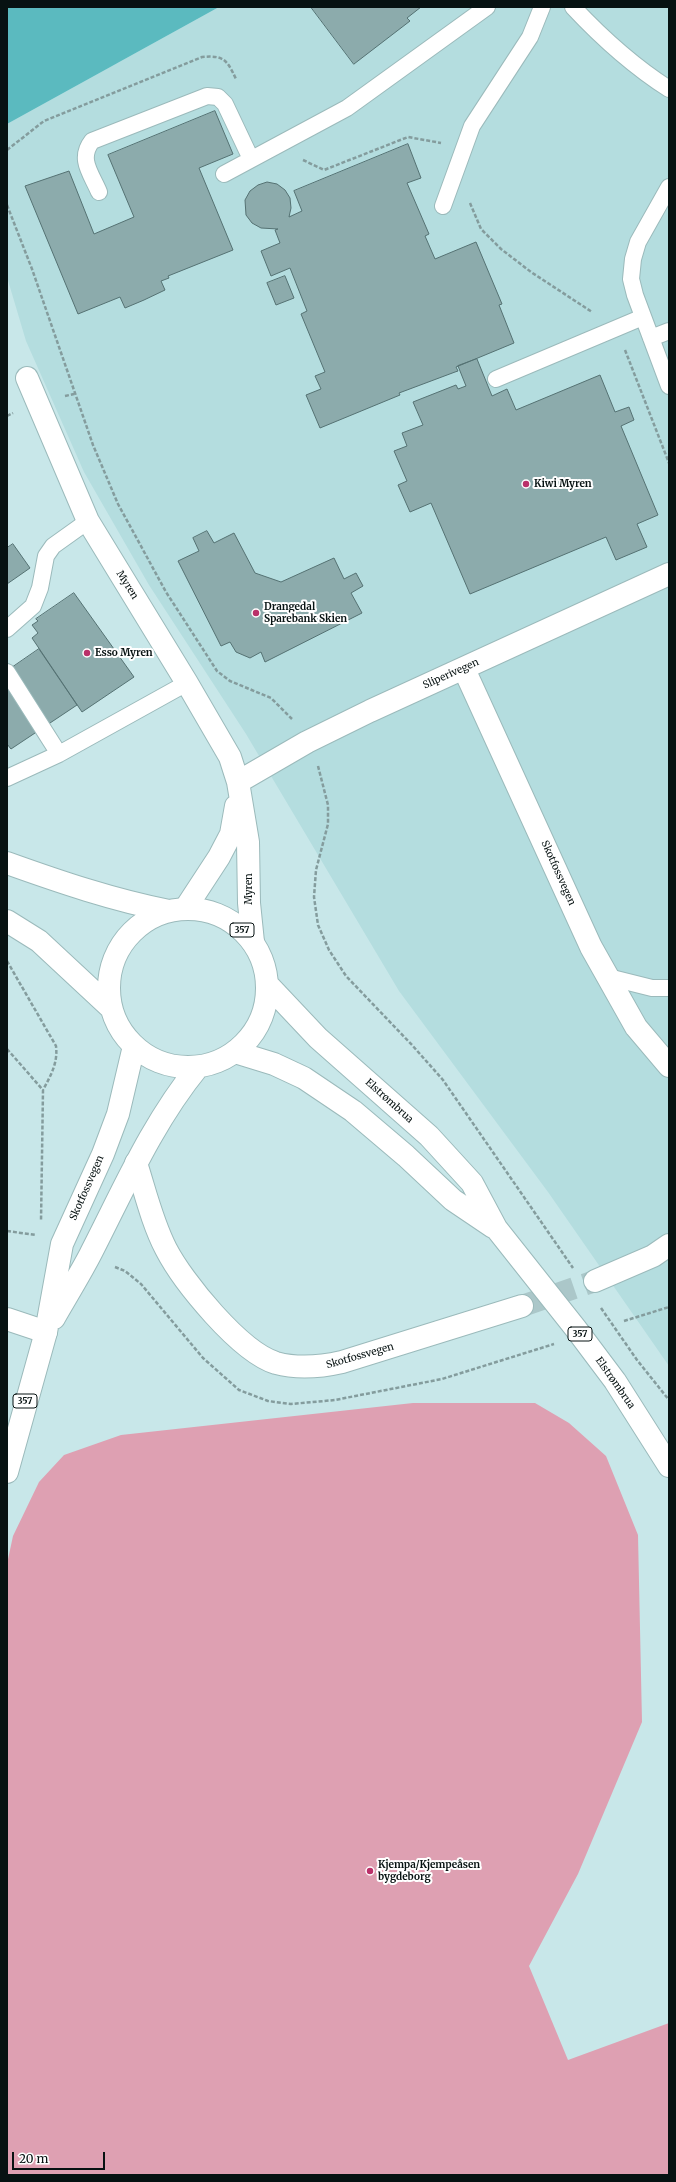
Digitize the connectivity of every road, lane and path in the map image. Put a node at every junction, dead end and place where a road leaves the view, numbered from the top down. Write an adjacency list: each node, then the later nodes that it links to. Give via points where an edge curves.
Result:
1 (487, 7): 5 (lane, via 347,108)
2 (542, 7): 10 (lane, via 530,37 472,126)
3 (573, 7): 4 (lane, via 606,41 647,75)
4 (669, 89)
5 (251, 159): 6 (lane); 8 (lane, via 225,104 218,97 207,96 92,141 85,149 84,157)
6 (224, 174)
7 (669, 187): 11 (lane, via 638,242 633,260 631,279)
8 (99, 192)
9 (7, 206): 25 (path, via 93,445 118,504 166,592 217,671 230,681 271,698)
10 (443, 206)
11 (643, 317): 12 (lane); 14 (lane)
12 (616, 328): 16 (lane); 18 (path)
13 (669, 331): 14 (lane)
14 (651, 338): 17 (lane)
15 (27, 378): 19 (main road, Myren)
16 (496, 379)
17 (669, 386)
18 (669, 463)
19 (88, 521): 21 (lane, via 53,546 46,556 40,588 33,606); 24 (main road, Myren)
20 (669, 574): 22 (main road, Sliperivegen)
21 (7, 629)
22 (464, 669): 29 (main road, Sliperivegen, via 370,710 307,742); 35 (main road, Skotfossvegen, via 591,946)
23 (7, 672): 26 (lane)
24 (187, 683): 26 (lane); 29 (main road, Myren, via 230,757)
25 (295, 722)
26 (59, 754): 28 (lane)
27 (317, 764): 51 (path, via 328,806 328,824 316,870 314,897 318,925 328,950 346,976 443,1080)
28 (7, 778)
29 (238, 785): 31 (main road, Myren, via 231,834 220,857); 33 (main road, Myren, via 248,842 249,903)
30 (7, 863): 31 (main road, 357, via 81,890 130,903)
31 (177, 910): 33 (main road, 357, via 204,910 223,917 240,928); 38 (main road, 357, via 149,919 133,932 120,948 112,967 109,988)
32 (7, 921): 38 (main road, 357, via 39,941)
33 (253, 942): 36 (main road, 357, via 263,963)
34 (7, 961): 44 (path, via 56,1046 57,1057 53,1072)
35 (608, 977): 37 (lane, via 652,988); 42 (main road, Skotfossvegen, via 636,1027)
36 (268, 985): 41 (main road, 357, via 260,1023 249,1039); 47 (main road, Elstrømbrua / 357, via 318,1038 434,1141 472,1184)
37 (669, 988)
38 (111, 1008): 39 (main road, 357, via 120,1029)
39 (134, 1046): 43 (main road, 357, via 163,1064 180,1068); 58 (main road, Skotfossvegen / 357, via 118,1114 103,1154 62,1244)
40 (7, 1049): 44 (path)
41 (235, 1052): 43 (main road, 357, via 217,1062); 47 (main road, Elstrømbrua / 357, via 274,1064 304,1078 353,1110 453,1200)
42 (669, 1066)
43 (198, 1067): 45 (main road, Skotfossvegen / 357, via 179,1091)
44 (43, 1090): 46 (path)
45 (136, 1163): 54 (main road, Skotfossvegen, via 156,1226 166,1249 182,1274 220,1321 258,1354 275,1363 319,1367 342,1362); 58 (main road, Skotfossvegen / 357, via 89,1257)
46 (40, 1228)
47 (496, 1228): 60 (main road, Elstrømbrua / 357, via 614,1381)
48 (7, 1231): 49 (path)
49 (40, 1236)
50 (669, 1245): 52 (main road, via 653,1256)
51 (575, 1272)
52 (596, 1281)
53 (597, 1304): 59 (path)
54 (522, 1306)
55 (669, 1307): 57 (path)
56 (7, 1319): 58 (main road)
57 (624, 1322)
58 (46, 1332): 61 (main road, Skotfossvegen / 357)
59 (669, 1400)
60 (669, 1466)
61 (7, 1472)

